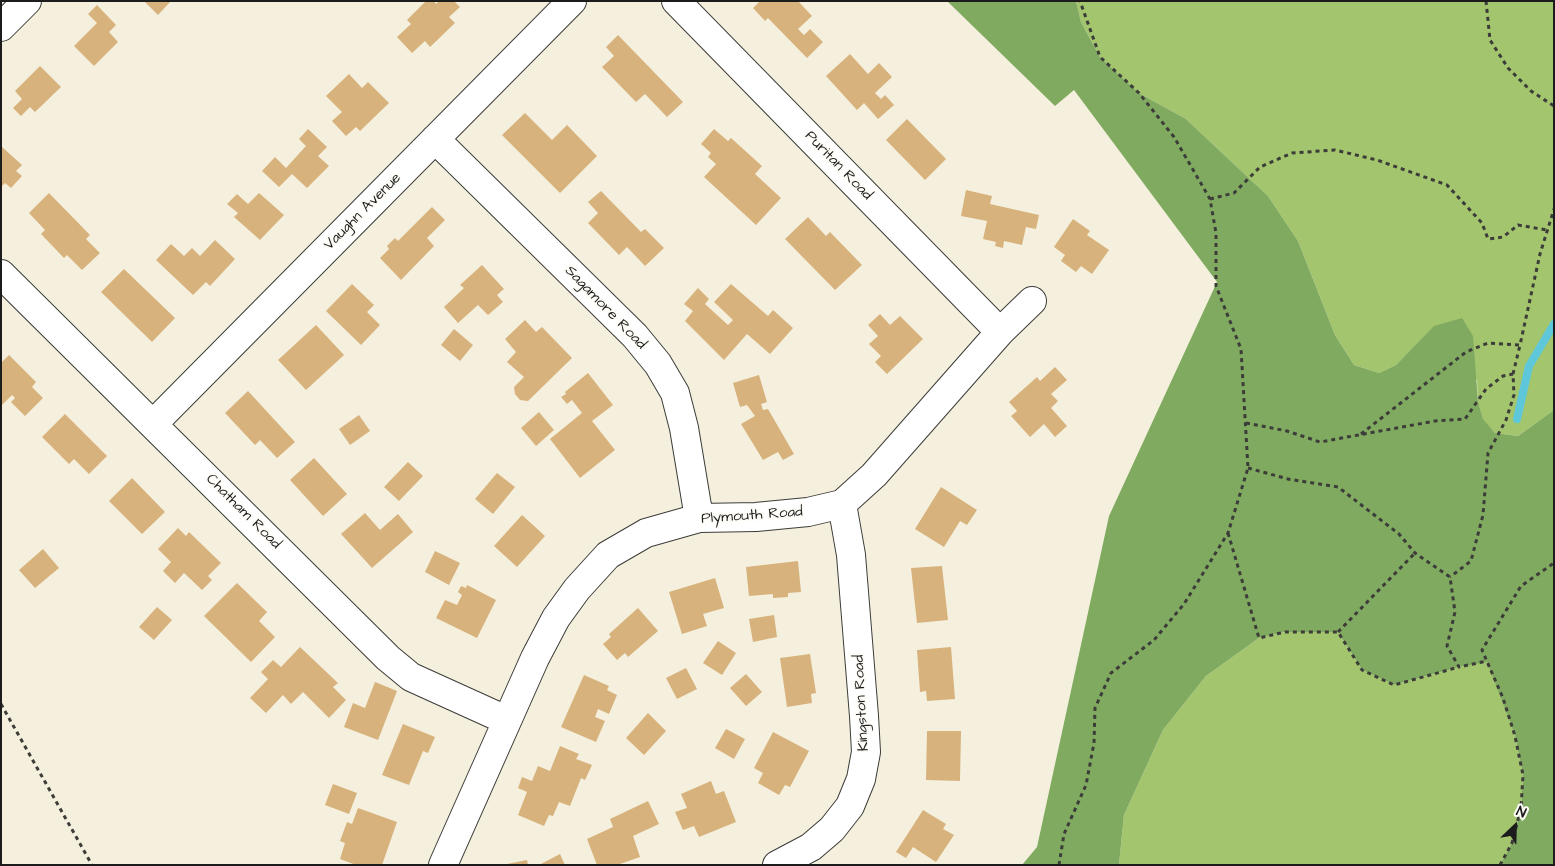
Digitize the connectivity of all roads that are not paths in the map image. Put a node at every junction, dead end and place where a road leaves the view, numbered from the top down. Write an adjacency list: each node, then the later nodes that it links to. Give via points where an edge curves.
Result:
1 (27, 1): 4 (street)
2 (572, 1): 5 (street, Vaughn Avenue)
3 (676, 1): 8 (street, Puritan Road)
4 (1, 27)
5 (435, 139): 9 (street, Vaughn Avenue); 11 (street, Sagamore Road, via 634,336 658,364 675,393)
6 (1, 274): 9 (street, Chatham Road)
7 (1032, 301): 8 (street, Plymouth Road)
8 (1000, 332): 10 (street, Plymouth Road, via 874,475)
9 (154, 423): 12 (street, Chatham Road, via 388,658 411,677)
10 (842, 504): 11 (street, Plymouth Road, via 808,512); 14 (street, Kingston Road, via 851,555 866,752 861,778 850,806 811,847)
11 (699, 518): 12 (street, Plymouth Road, via 646,533 608,555 556,618)
12 (506, 720): 13 (street, Plymouth Road)
13 (443, 865)
14 (777, 865)

